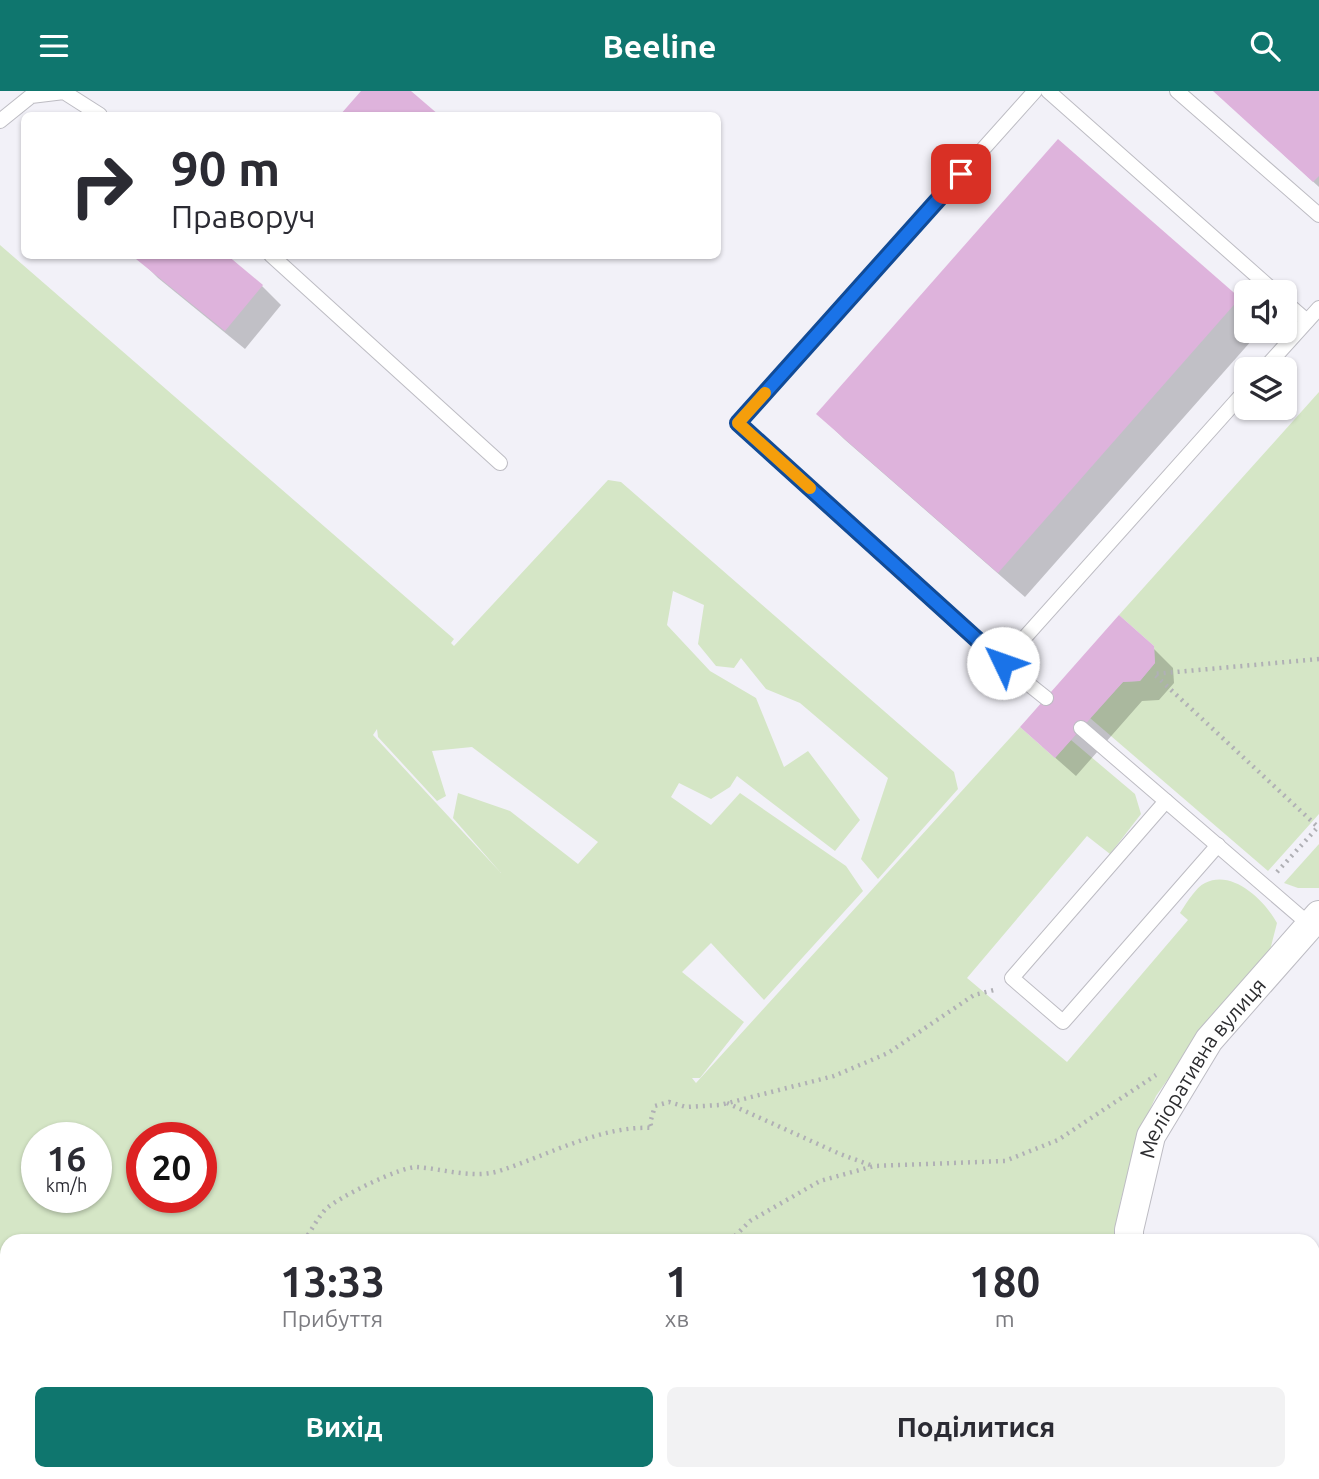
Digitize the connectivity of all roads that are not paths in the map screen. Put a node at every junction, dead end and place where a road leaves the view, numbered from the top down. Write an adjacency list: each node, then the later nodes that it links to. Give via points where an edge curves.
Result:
1 (1035, 91): 15 (lane, via 738,423)
2 (1048, 91): 8 (lane)
3 (1177, 91): 6 (lane)
4 (95, 112): 5 (lane, via 64,92 31,96)
5 (0, 121)
6 (1319, 215)
7 (275, 259): 14 (lane)
8 (1261, 280)
9 (1319, 308): 11 (lane)
10 (1297, 312): 11 (lane)
11 (1307, 321): 12 (lane)
12 (1275, 357)
13 (1234, 403): 15 (lane)
14 (500, 463)
15 (1003, 663): 16 (lane)
16 (1046, 698)
17 (1081, 728): 18 (lane)
18 (1166, 801): 19 (lane); 19 (lane, via 1012,978 1063,1022)
19 (1217, 845): 20 (lane)
20 (1315, 920): 21 (street, Меліоративна вулиця, via 1209,1040 1151,1136)
21 (1129, 1234)

